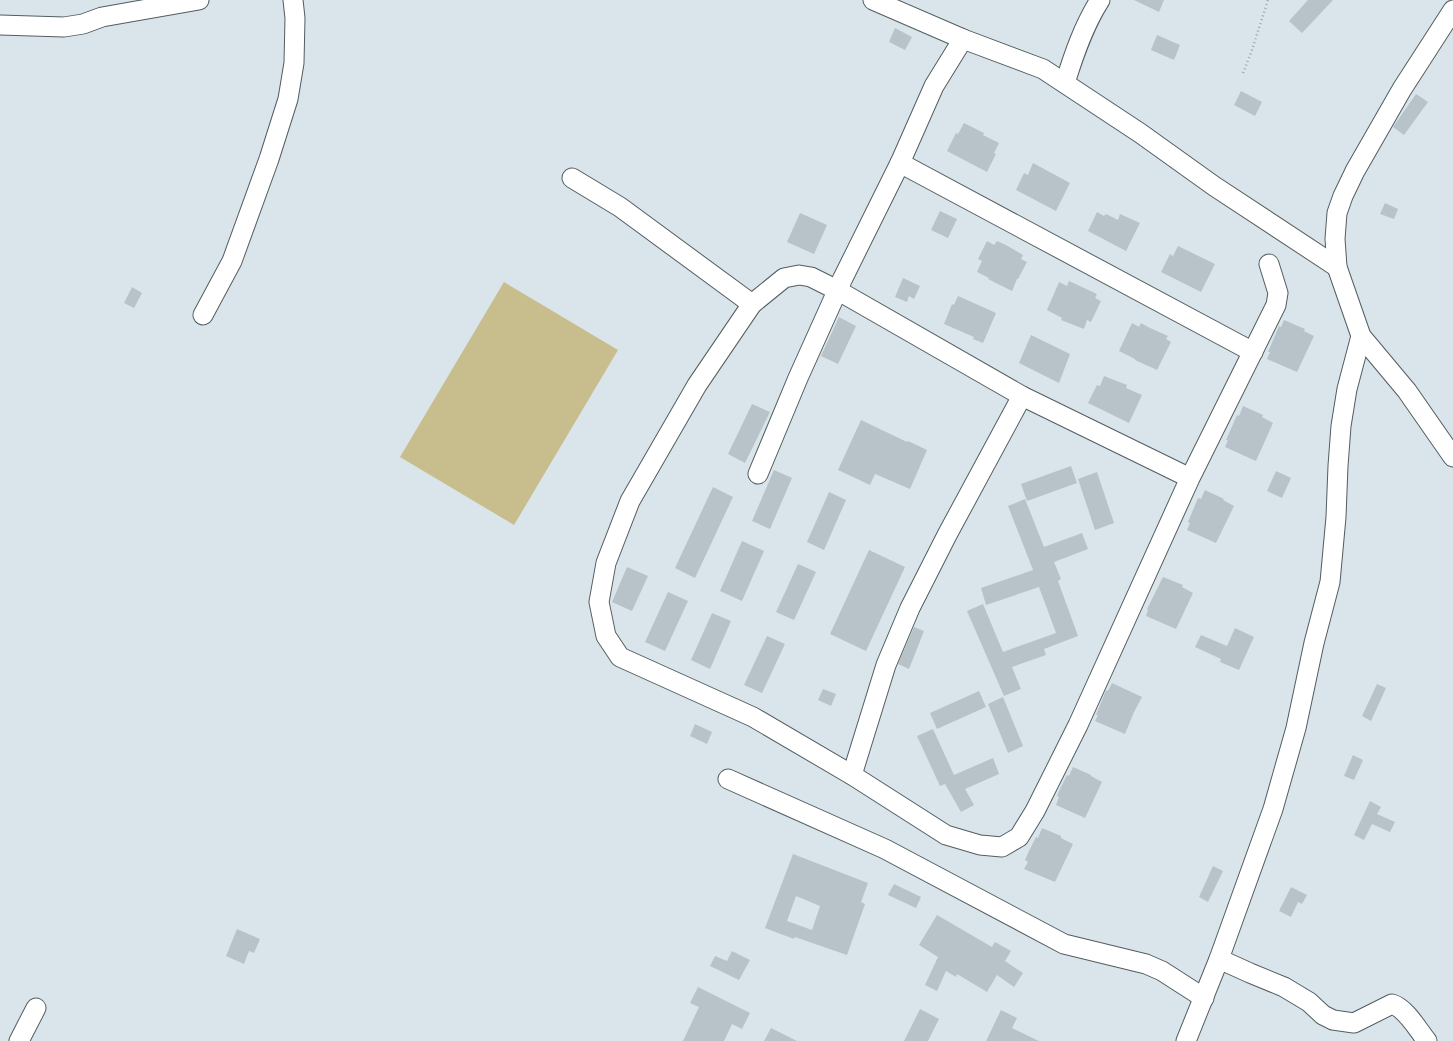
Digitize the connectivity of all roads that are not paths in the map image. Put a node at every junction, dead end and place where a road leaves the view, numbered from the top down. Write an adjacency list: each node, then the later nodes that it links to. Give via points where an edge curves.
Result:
1 (199, 0): 6 (street, via 102,17 64,27)
2 (293, 0): 15 (street, via 294,63 288,98 232,261)
3 (873, 0): 7 (street)
4 (1100, 0): 8 (street, via 1073,56)
5 (1453, 10): 12 (street, via 1394,101 1342,196 1337,213 1335,239)
6 (0, 25)
7 (963, 39): 8 (street, via 1043,69); 9 (street, via 934,86)
8 (1066, 83): 12 (street, via 1214,186)
9 (900, 163): 13 (street); 17 (street)
10 (572, 178): 14 (street, via 620,207)
11 (1269, 264): 17 (street, via 1278,293 1276,305)
12 (1337, 267): 16 (street)
13 (837, 290): 14 (street, via 810,277 799,275 784,278); 18 (street); 20 (street)
14 (752, 304): 22 (street, via 697,385 630,501 606,564 600,609 606,636 620,657 753,717)
15 (203, 314)
16 (1361, 336): 19 (street, via 1407,391); 24 (street, via 1347,389 1342,426 1330,582 1296,728 1273,809)
17 (1253, 352): 21 (street)
18 (1022, 396): 21 (street); 22 (street, via 946,535 910,608 886,666)
19 (1453, 457)
20 (758, 474)
21 (1190, 478): 22 (street, via 1078,726 1019,837 1002,847 980,845 946,835)
22 (852, 775)
23 (728, 779): 25 (street, via 886,849 1064,944 1146,964 1162,971)
24 (1219, 959): 25 (street); 29 (street, via 1284,987 1332,1020 1354,1023 1388,1005 1397,1005)
25 (1204, 998): 28 (street)
26 (36, 1008): 27 (street)
27 (19, 1041)
28 (1186, 1041)
29 (1426, 1041)

